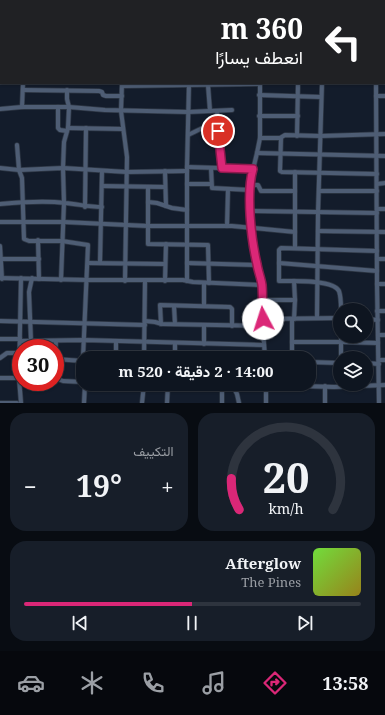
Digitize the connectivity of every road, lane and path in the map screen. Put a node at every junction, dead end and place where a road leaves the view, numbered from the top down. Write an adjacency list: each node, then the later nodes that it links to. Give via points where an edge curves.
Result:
1 (240, 0): 2 (street)
2 (261, 0)
3 (23, 84): 13 (street)
4 (152, 84): 5 (street); 11 (street)
5 (189, 84): 12 (street); 29 (street)
6 (234, 84): 12 (street)
7 (260, 84): 15 (street)
8 (298, 84): 17 (street)
9 (322, 84): 20 (street)
10 (376, 84): 18 (street)
11 (122, 85): 16 (street)
12 (208, 85): 27 (street)
13 (23, 90): 14 (street); 21 (street)
14 (67, 90): 16 (street, via 99,91 105,96); 23 (street)
15 (259, 95): 17 (street); 30 (street)
16 (122, 96): 26 (street)
17 (298, 96): 20 (street); 31 (street)
18 (376, 96): 19 (street); 38 (street)
19 (385, 96)
20 (321, 97): 40 (street)
21 (22, 107): 22 (street); 24 (street)
22 (58, 107): 23 (street); 35 (street, via 58,128)
23 (69, 107): 26 (street); 35 (street)
24 (0, 109)
25 (232, 110): 28 (street)
26 (121, 111): 29 (street); 34 (street)
27 (210, 111): 28 (street); 29 (street)
28 (217, 111): 32 (street)
29 (188, 112): 37 (street)
30 (259, 116): 31 (street); 41 (street)
31 (298, 116): 39 (street)
32 (217, 121): 37 (street); 52 (street)
33 (86, 128): 34 (street); 35 (street); 53 (street)
34 (123, 129): 59 (street)
35 (67, 130): 50 (street)
36 (385, 134): 38 (street)
37 (188, 135): 54 (street)
38 (377, 135): 40 (street); 47 (street)
39 (297, 136): 40 (street); 42 (street)
40 (320, 136): 46 (street)
41 (260, 138): 42 (street); 44 (street)
42 (281, 138): 45 (street)
43 (17, 145): 56 (street)
44 (257, 153): 45 (street); 55 (street)
45 (281, 154): 46 (street); 60 (street, via 280,171)
46 (320, 155): 47 (street); 61 (street)
47 (377, 156): 48 (street); 62 (street)
48 (385, 156)
49 (0, 168): 56 (street)
50 (63, 168): 53 (street); 56 (street); 79 (street)
51 (211, 168): 52 (street); 54 (street); 65 (street)
52 (222, 168): 55 (street)
53 (85, 169): 57 (street); 82 (street)
54 (187, 169): 58 (street); 64 (street)
55 (253, 169): 67 (street)
56 (19, 170): 77 (street, via 22,178)
57 (102, 171): 59 (street); 68 (street)
58 (166, 171): 59 (street); 71 (street)
59 (127, 172): 69 (street)
60 (295, 172): 61 (street); 74 (street)
61 (320, 173): 62 (street); 75 (street)
62 (377, 174): 66 (street)
63 (385, 183): 66 (street)
64 (187, 184): 65 (street); 85 (street)
65 (211, 184): 72 (street, via 212,188)
66 (377, 184): 76 (street)
67 (250, 185): 73 (street); 74 (street, via 258,185 261,191)
68 (102, 186): 69 (street); 83 (street)
69 (126, 187): 70 (street); 94 (street)
70 (148, 187): 71 (street); 78 (street)
71 (165, 187): 81 (street)
72 (228, 189): 73 (street); 97 (street)
73 (250, 190): 86 (street)
74 (295, 191): 88 (street)
75 (319, 191): 76 (street); 89 (street)
76 (377, 191): 87 (street)
77 (22, 202): 79 (street); 80 (street); 91 (street)
78 (148, 202): 81 (street); 95 (street)
79 (64, 203): 82 (street); 92 (street)
80 (0, 204)
81 (166, 206): 85 (street)
82 (85, 207): 83 (street)
83 (102, 208): 93 (street)
84 (385, 209): 87 (street)
85 (187, 210): 96 (street)
86 (250, 211): 88 (street); 98 (street)
87 (377, 211): 89 (street); 100 (street)
88 (295, 212): 89 (street); 101 (street)
89 (318, 213): 99 (street)
90 (0, 222): 91 (street)
91 (23, 222): 92 (street); 103 (street, via 24,238 28,241)
92 (64, 222): 93 (street); 104 (street)
93 (101, 223): 94 (street); 116 (street)
94 (125, 224): 95 (street); 117 (street)
95 (148, 226): 96 (street); 105 (street, via 148,244)
96 (187, 226): 97 (street); 106 (street)
97 (227, 226): 98 (street)
98 (251, 228): 101 (street); 122 (street)
99 (318, 231): 100 (street); 109 (street)
100 (378, 231): 102 (street); 110 (street)
101 (295, 232): 108 (street)
102 (385, 232)
103 (38, 240): 104 (street); 112 (street)
104 (62, 241): 115 (street, via 88,245); 129 (street)
105 (166, 244): 106 (street); 120 (street)
106 (188, 244): 118 (street); 121 (street, via 208,246)
107 (0, 246): 111 (street)
108 (295, 248): 109 (street); 119 (street, via 280,248)
109 (318, 250): 110 (street); 123 (street)
110 (377, 251): 113 (street)
111 (1, 259): 112 (street); 125 (street)
112 (39, 259): 128 (street)
113 (377, 259): 114 (street); 124 (street)
114 (385, 259)
115 (88, 263): 116 (street); 130 (street)
116 (100, 263): 117 (street)
117 (125, 263): 120 (street); 131 (street)
118 (187, 263): 121 (street); 134 (street)
119 (279, 263): 123 (street); 135 (street, via 279,281)
120 (165, 264): 133 (street)
121 (209, 264): 122 (street); 138 (street)
122 (257, 265): 141 (street)
123 (318, 266): 124 (street); 136 (street)
124 (377, 271): 139 (street)
125 (1, 278): 126 (street)
126 (21, 278): 127 (street); 156 (street)
127 (32, 278): 128 (street); 157 (street, via 29,292)
128 (39, 279): 129 (street)
129 (61, 280): 130 (street)
130 (88, 280): 131 (street); 158 (street)
131 (125, 281): 132 (street)
132 (145, 281): 133 (street); 159 (street)
133 (165, 281): 134 (street)
134 (187, 281): 137 (street)
135 (294, 281): 136 (street); 143 (street)
136 (318, 282): 144 (street, via 334,286 340,295); 149 (street)
137 (204, 283): 138 (street); 146 (street)
138 (209, 283): 141 (street)
139 (377, 284): 140 (street); 148 (street)
140 (385, 284)
141 (262, 285): 142 (street)
142 (262, 300): 143 (street); 151 (street)
143 (295, 300): 152 (street)
144 (341, 303)
145 (174, 306): 146 (street); 160 (street, via 160,306); 161 (street)
146 (204, 306): 163 (street, via 231,308)
147 (385, 310): 148 (street)
148 (377, 311): 154 (street)
149 (318, 318): 150 (street); 152 (street)
150 (333, 318)
151 (263, 319): 152 (street); 164 (street)
152 (293, 319): 174 (street)
153 (373, 320): 154 (street)
154 (378, 320): 165 (street)
155 (0, 321): 156 (street)
156 (20, 322): 157 (street); 169 (street)
157 (30, 322): 158 (street); 170 (street)
158 (86, 322): 159 (street); 172 (street)
159 (145, 323): 160 (street); 176 (street)
160 (161, 324): 161 (street)
161 (175, 324): 162 (street)
162 (204, 325): 163 (street); 179 (street)
163 (232, 326): 164 (street)
164 (263, 326): 181 (street)
165 (378, 335): 166 (street); 180 (street)
166 (385, 335)
167 (0, 338): 168 (street)
168 (12, 339)
169 (20, 339)
170 (31, 339)
171 (64, 340): 172 (street)
172 (84, 340): 173 (street); 182 (street)
173 (116, 342): 176 (street); 183 (street)
174 (292, 342): 175 (street); 187 (street)
175 (333, 342)
176 (144, 343): 177 (street); 184 (street)
177 (175, 343): 179 (street); 185 (street)
178 (360, 343): 180 (street)
179 (204, 344): 181 (street)
180 (378, 344): 195 (street)
181 (264, 345): 186 (street)
182 (83, 351)
183 (116, 351)
184 (144, 351)
185 (175, 351)
186 (264, 351)
187 (292, 351)
188 (12, 353): 189 (street)
189 (0, 358)
190 (64, 359): 191 (street)
191 (76, 359)
192 (385, 360): 195 (street)
193 (316, 362): 196 (street)
194 (373, 362): 195 (street)
195 (379, 362): 202 (street)
196 (333, 363)
197 (0, 378): 198 (street)
198 (12, 378)
199 (64, 381): 200 (street)
200 (76, 382)
201 (373, 385): 202 (street)
202 (378, 385): 206 (street); 224 (street)
203 (316, 386): 204 (street)
204 (325, 386): 205 (street); 223 (street)
205 (333, 386)
206 (385, 386)
207 (21, 391): 216 (street)
208 (84, 391): 217 (street)
209 (143, 391): 218 (street)
210 (168, 391): 219 (street)
211 (222, 391): 220 (street)
212 (236, 391): 221 (street)
213 (266, 391): 222 (street)
214 (0, 403): 215 (street)
215 (17, 403)
216 (21, 403)
217 (84, 403)
218 (142, 403)
219 (168, 403)
220 (222, 403)
221 (239, 403)
222 (266, 403)
223 (325, 403)
224 (379, 403)

